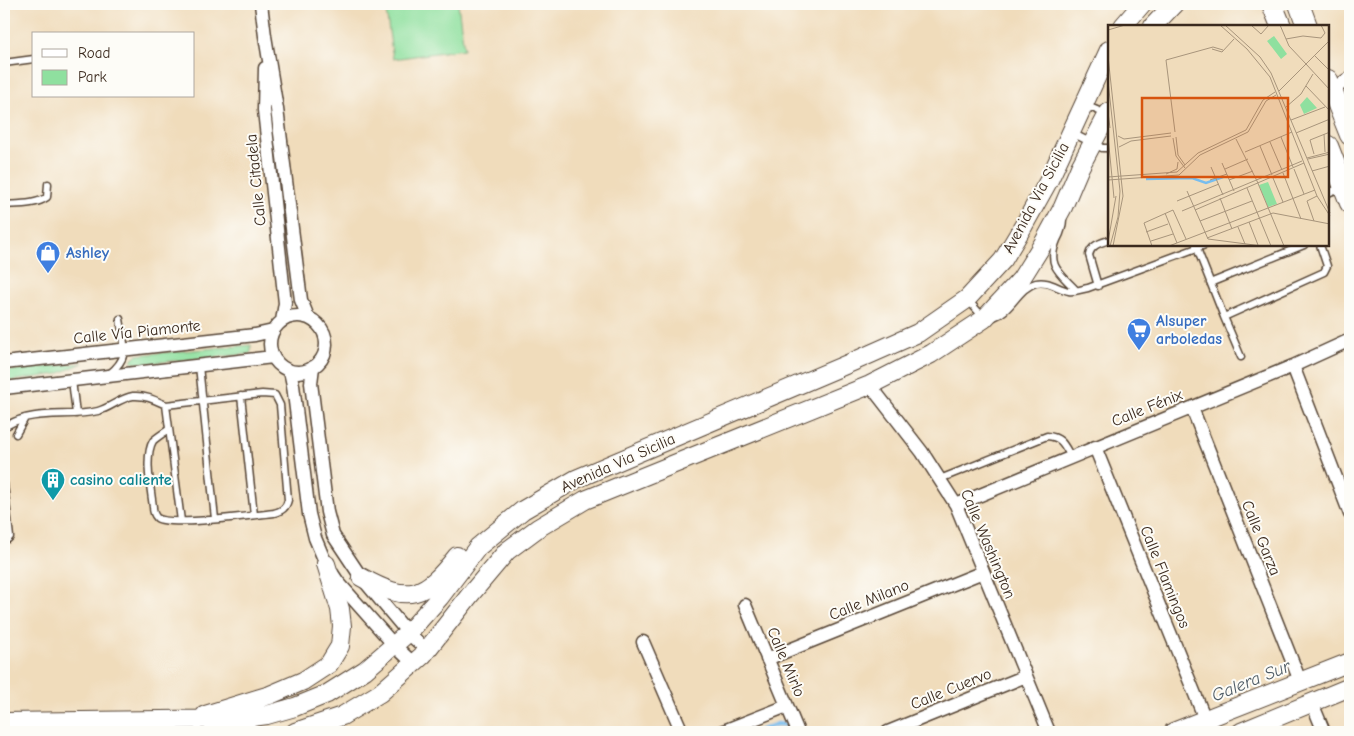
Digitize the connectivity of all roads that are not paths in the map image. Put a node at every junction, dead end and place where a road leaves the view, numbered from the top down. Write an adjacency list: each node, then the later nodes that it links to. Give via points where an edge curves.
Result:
1 (262, 4): 10 (street, Calle Citadela)
2 (1142, 4): 6 (street)
3 (1174, 4): 7 (street)
4 (1272, 4): 8 (main road)
5 (1299, 4): 9 (main road)
6 (1124, 25)
7 (1154, 25)
8 (1281, 25)
9 (1307, 25)
10 (265, 36): 36 (street, Calle Citadela, via 278,109 301,300); 39 (street, Calle Citadela, via 264,110 285,303)
11 (1108, 52): 16 (street, Avenida Via Sicilia)
12 (32, 59): 13 (lane)
13 (4, 63)
14 (1350, 78): 15 (street)
15 (1330, 85): 20 (main road)
16 (1084, 104): 17 (lane); 19 (street, Avenida Via Sicilia)
17 (1108, 114)
18 (1108, 118): 21 (street, Avenida Via Sicilia)
19 (1071, 133): 21 (lane); 34 (street, Avenida Via Sicilia, via 1049,180 1003,260)
20 (1350, 134)
21 (1101, 146): 26 (street, Avenida Via Sicilia, via 1080,167)
22 (1329, 149): 24 (main road)
23 (48, 184): 25 (lane, via 47,197 43,200)
24 (1343, 192)
25 (4, 206)
26 (1063, 207): 33 (lane, via 1062,229 1052,258 1055,268); 38 (street, Avenida Via Sicilia, via 1022,279)
27 (1108, 240): 32 (lane, via 1090,251)
28 (1302, 246): 31 (lane)
29 (1320, 246): 35 (lane, via 1327,266 1324,272)
30 (1196, 247): 31 (lane); 32 (lane)
31 (1210, 283): 35 (lane)
32 (1098, 286): 33 (lane)
33 (1076, 290): 38 (lane, via 1064,290 1048,283 1034,284 998,316)
34 (967, 299): 38 (lane); 72 (street, Avenida Via Sicilia, via 918,333 576,479 523,510)
35 (1224, 317): 44 (lane)
36 (308, 318): 39 (street, via 290,317); 48 (street, via 321,327 326,343 322,359)
37 (120, 319): 42 (lane)
38 (984, 319): 52 (street, Avenida Via Sicilia, via 932,354)
39 (282, 321): 40 (street)
40 (273, 331): 42 (street, Calle Vía Piamonte); 43 (street, via 270,349)
41 (1350, 340): 47 (street, Calle Fénix)
42 (124, 350): 45 (street, Calle Vía Piamonte); 50 (lane, via 121,363)
43 (274, 357): 46 (street); 49 (street)
44 (1241, 357)
45 (4, 363)
46 (199, 366): 50 (street); 55 (lane)
47 (1293, 366): 57 (street, Calle Fénix); 68 (street)
48 (313, 368): 49 (street); 76 (street, via 311,383 327,512 333,535)
49 (290, 371): 74 (street, via 309,514)
50 (107, 376): 51 (street)
51 (72, 379): 53 (street); 58 (lane)
52 (870, 384): 65 (street, Calle Washington); 81 (street, Avenida Via Sicilia, via 585,500 538,528 507,551)
53 (4, 388)
54 (241, 396): 55 (lane); 69 (lane); 69 (lane, via 270,393 280,404 288,500 280,511)
55 (203, 400): 56 (lane); 70 (lane)
56 (166, 405): 58 (lane, via 133,396 108,408); 61 (lane)
57 (1192, 408): 63 (street, Calle Fénix); 86 (street, Calle Garza)
58 (76, 414): 59 (lane)
59 (25, 418): 60 (lane); 62 (lane)
60 (8, 425)
61 (169, 429): 71 (lane); 71 (lane, via 154,440 149,451 153,507 157,518)
62 (16, 434)
63 (1095, 447): 64 (street, Calle Fénix); 91 (street, Calle Flamingos)
64 (1071, 457): 65 (lane, via 1061,441 1046,436); 67 (street, Calle Fénix)
65 (940, 479): 67 (street, Calle Washington)
66 (4, 484): 73 (lane, via 10,537)
67 (956, 505): 75 (street, Calle Washington)
68 (1350, 514)
69 (254, 515): 70 (lane)
70 (215, 519): 71 (lane)
71 (181, 521)
72 (502, 528): 76 (street, via 486,530 473,537 444,573 425,589 403,593 380,588); 78 (street, Avenida Via Sicilia, via 478,547)
73 (4, 540)
74 (326, 564): 80 (street); 90 (street, via 342,626 340,646 329,664 270,695)
75 (983, 572): 82 (street, Calle Milano); 85 (street, Calle Washington)
76 (361, 576): 78 (street)
77 (745, 605): 82 (street, Calle Mirlo)
78 (408, 633): 80 (street, Avenida Via Sicilia); 81 (street)
79 (644, 642): 94 (street)
80 (394, 645): 84 (street); 90 (street, Avenida Via Sicilia, via 365,670 327,694 295,707 239,720)
81 (427, 650): 84 (street, Avenida Via Sicilia)
82 (767, 659): 89 (street, Calle Mirlo)
83 (1350, 662): 86 (street)
84 (414, 664): 93 (street, Avenida Via Sicilia, via 380,693 342,716)
85 (1026, 676): 97 (street, Calle Cuervo); 98 (street, Calle Washington)
86 (1300, 681): 91 (street)
87 (1350, 687): 88 (street)
88 (1312, 703): 100 (street); 101 (street)
89 (787, 706): 95 (street); 96 (street, Calle Mirlo)
90 (193, 720): 92 (street, Avenida Via Sicilia)
91 (1206, 720): 99 (street)
92 (4, 722)
93 (295, 732)
94 (682, 732)
95 (721, 732)
96 (798, 732)
97 (888, 732)
98 (1049, 732)
99 (1173, 732)
100 (1241, 732)
101 (1324, 732)

